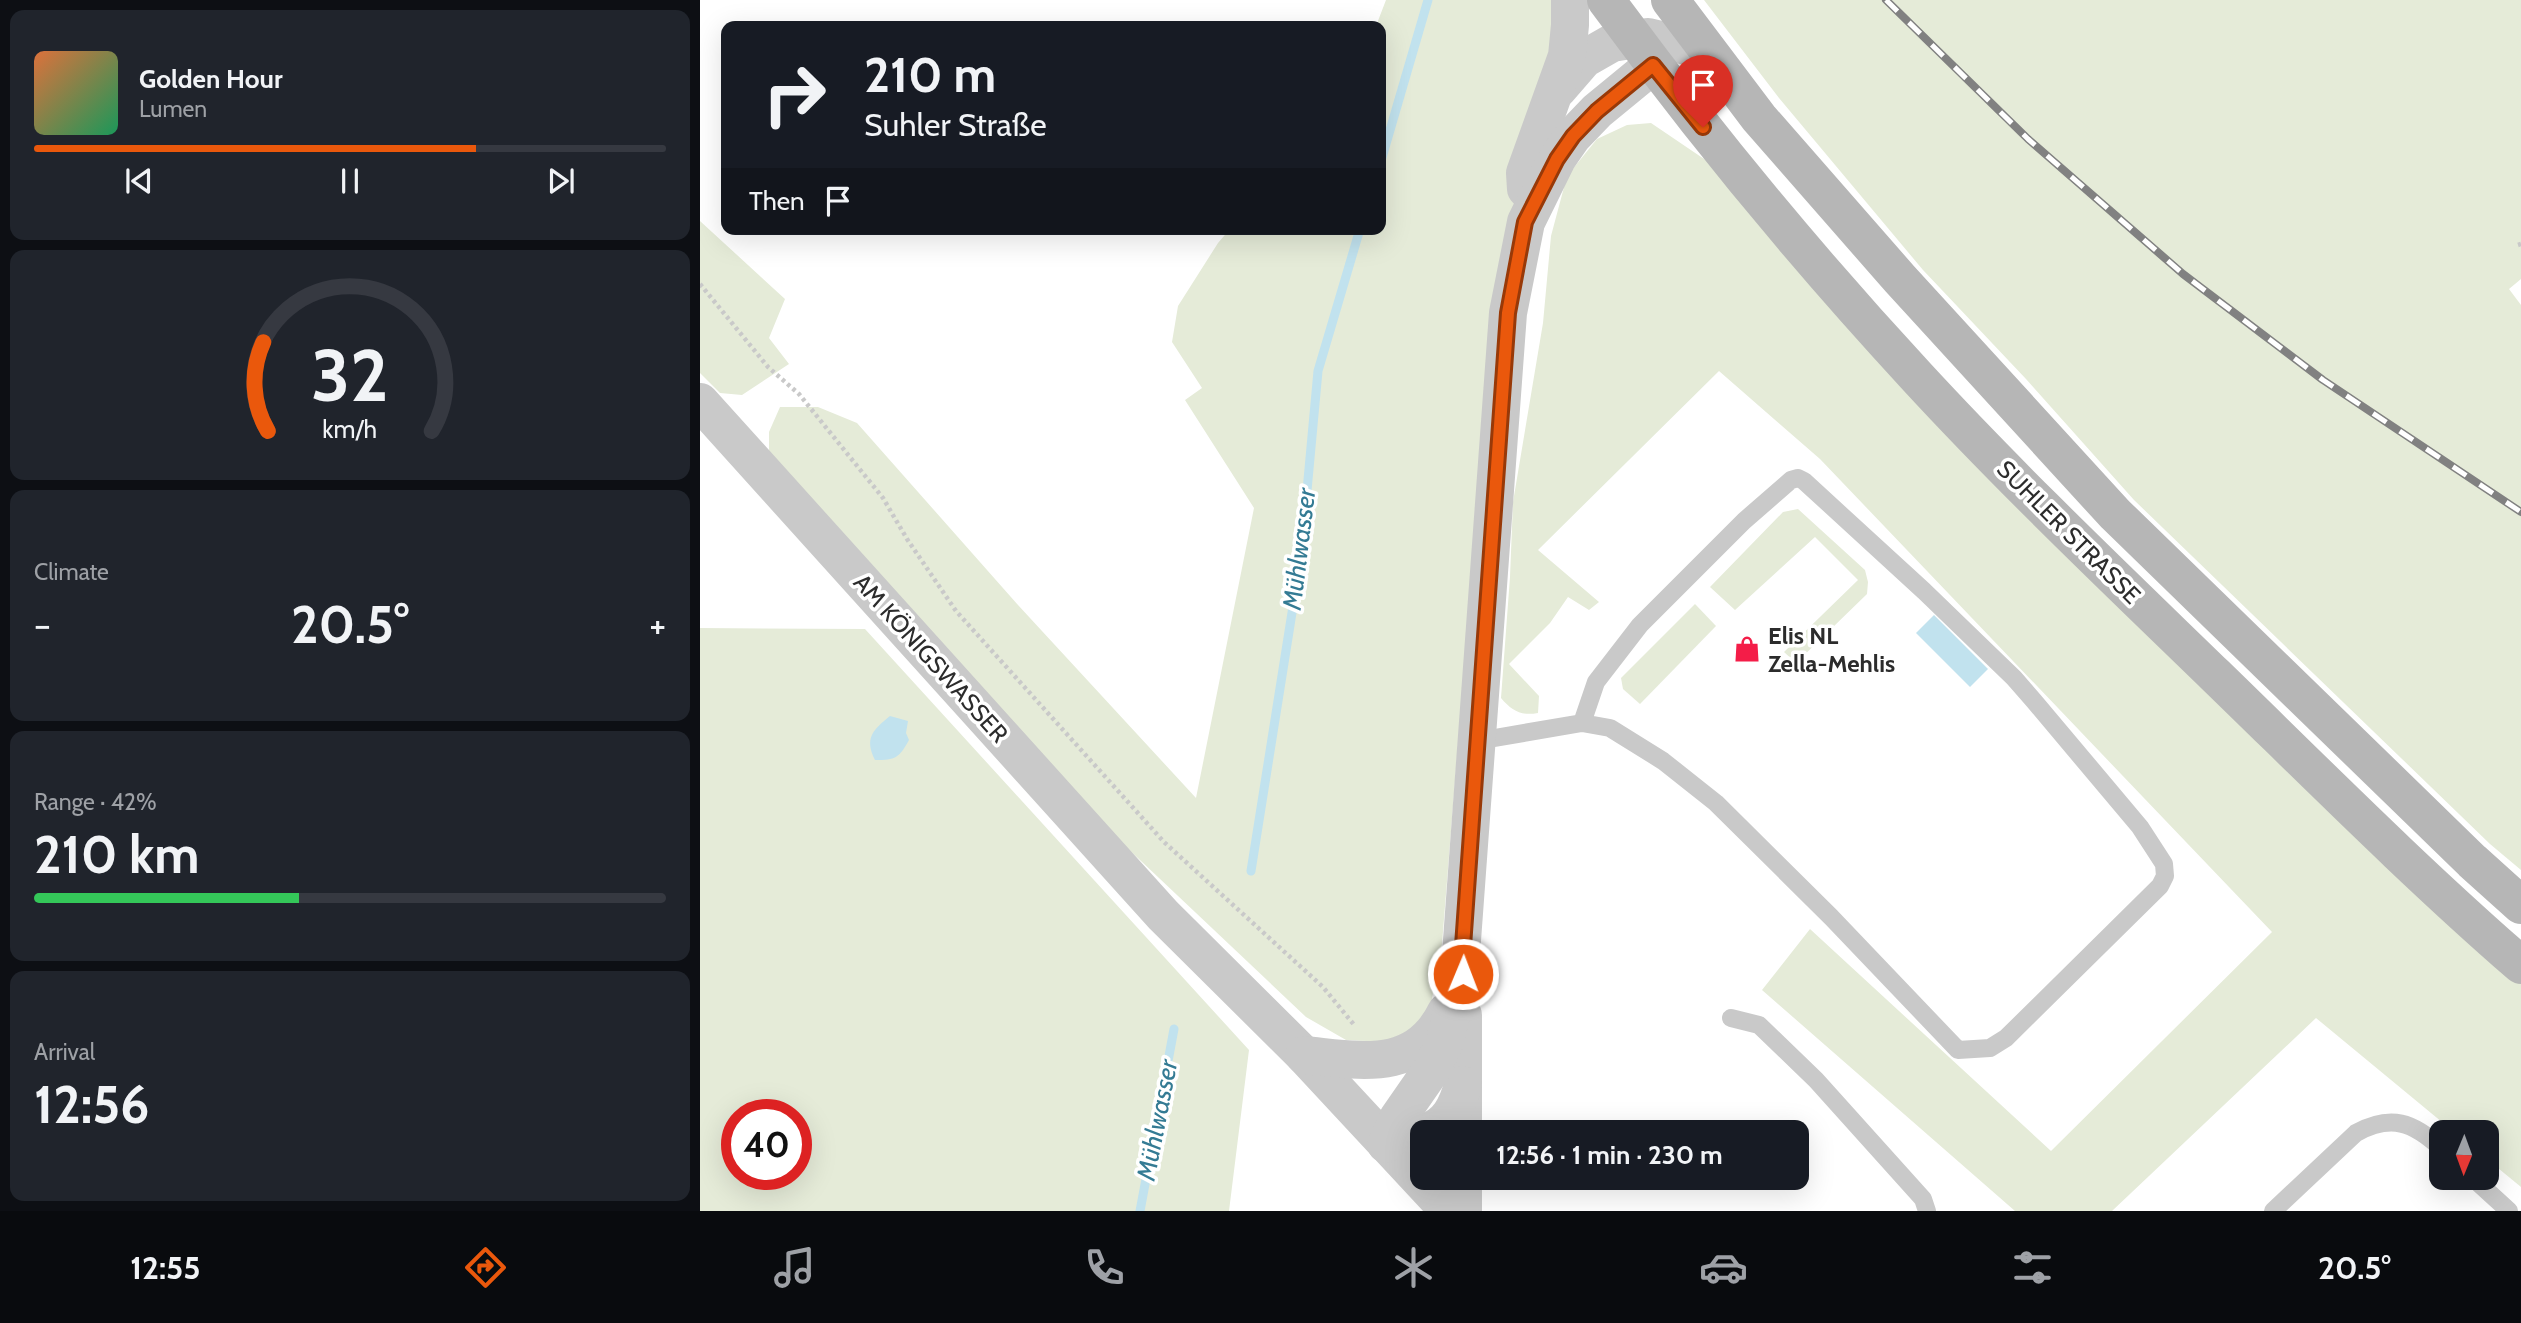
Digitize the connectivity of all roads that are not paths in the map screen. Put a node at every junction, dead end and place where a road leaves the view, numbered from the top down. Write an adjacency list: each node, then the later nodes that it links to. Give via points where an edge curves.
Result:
1 (1570, 0): 7 (street, via 1567,56)
2 (1606, 0): 5 (main road, SUHLER STRASSE)
3 (1660, 0): 5 (main road)
4 (1670, 0): 6 (main road, SUHLER STRASSE)
5 (1650, 48): 6 (street, via 1703,50); 7 (street, via 1612,43 1584,59); 8 (street, via 1573,136); 14 (main road, SUHLER STRASSE, via 1805,250 1916,377 2450,903)
6 (1723, 71): 12 (main road, SUHLER STRASSE, via 1900,279 2115,514)
7 (1555, 92): 8 (street, via 1525,173)
8 (1525, 222): 11 (street, via 1508,313)
9 (700, 402): 16 (street, AM KÖNIGSWASSER, via 1163,915)
10 (1582, 723): 10 (lane, via 1596,682 1640,625 1744,521 1798,478 1924,591 2020,686 2140,827 2164,863 2165,876 2006,1038 1990,1048 1958,1050 1717,803 1611,728); 11 (lane)
11 (1477, 741): 13 (street)
12 (2521, 905)
13 (1463, 946): 16 (street, via 1449,1005 1423,1044 1380,1060); 17 (street); 22 (street, via 1445,1041)
14 (2521, 965)
15 (1731, 1018): 27 (lane, via 1759,1025 1816,1080 1923,1199)
16 (1304, 1055): 22 (street, AM KÖNIGSWASSER)
17 (1463, 1083): 18 (street); 19 (street)
18 (1446, 1120)
19 (1463, 1120)
20 (1410, 1137): 22 (street)
21 (2429, 1137): 28 (lane, via 2389,1121 2371,1125 2356,1133)
22 (1386, 1144): 25 (street, AM KÖNIGSWASSER)
23 (1463, 1190): 26 (street)
24 (2486, 1190): 29 (lane)
25 (1449, 1211)
26 (1463, 1211)
27 (1927, 1211)
28 (2273, 1211)
29 (2510, 1211)

